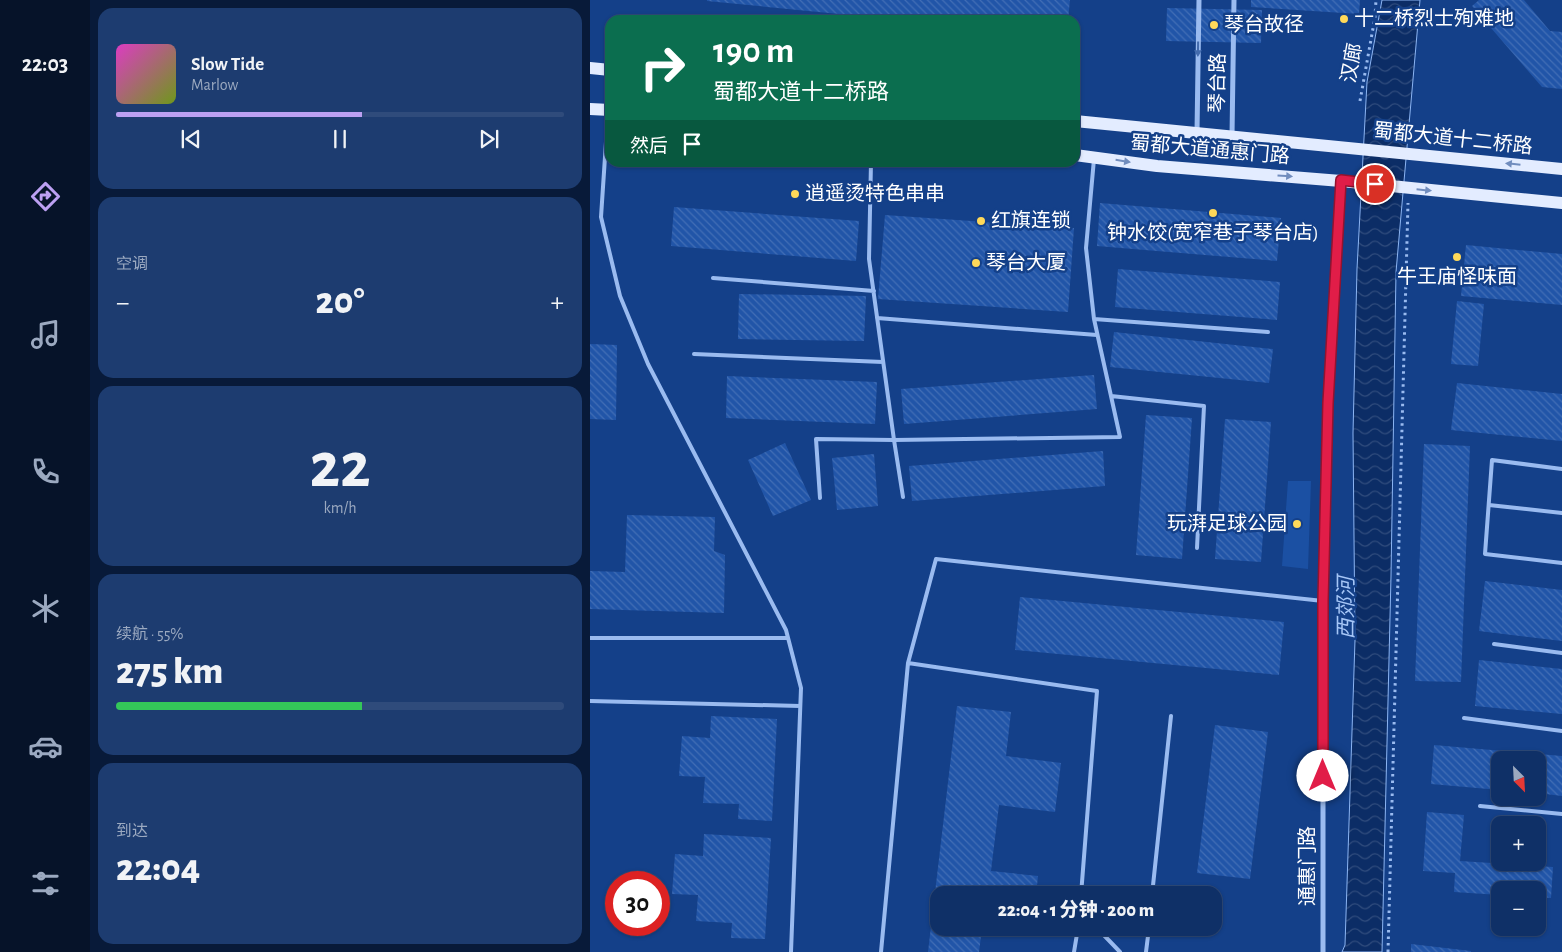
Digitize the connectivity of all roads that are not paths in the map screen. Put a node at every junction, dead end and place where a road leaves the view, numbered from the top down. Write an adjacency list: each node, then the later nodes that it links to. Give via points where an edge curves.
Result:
1 (1199, 0): 8 (street, 琴台路, one-way to 8)
2 (1234, 0): 9 (street, 琴台路)
3 (590, 68): 4 (main road)
4 (605, 70)
5 (590, 109): 6 (main road)
6 (605, 110)
7 (1080, 122): 8 (main road, 蜀都大道通惠门路)
8 (1197, 134): 9 (main road, 蜀都大道通惠门路)
9 (1232, 137): 10 (main road, 蜀都大道通惠门路)
10 (1341, 147): 15 (main road, 蜀都大道十二桥路, one-way to 10)
11 (1080, 156): 12 (main road, 蜀都大道通惠门路)
12 (1094, 157): 16 (main road, 蜀都大道通惠门路, one-way to 16, via 1157,166); 21 (lane, via 1086,248)
13 (605, 164): 37 (lane, via 601,217 620,296 648,364)
14 (871, 167): 19 (lane, via 869,259)
15 (1562, 169)
16 (1341, 180): 17 (main road, one-way to 17); 35 (street, 通惠门路, via 1328,403)
17 (1562, 203)
18 (713, 278): 19 (lane)
19 (874, 290): 20 (lane)
20 (877, 318): 23 (lane); 25 (lane)
21 (1094, 319): 22 (lane); 23 (lane)
22 (1268, 332)
23 (1097, 335): 26 (lane)
24 (694, 354): 25 (lane)
25 (883, 362): 27 (lane)
26 (1111, 396): 27 (lane, via 1120,438); 33 (lane, via 1204,406)
27 (894, 440): 29 (lane); 30 (lane, via 816,439)
28 (1562, 469): 31 (lane, via 1492,460)
29 (903, 496)
30 (820, 498)
31 (1489, 505): 32 (lane); 34 (lane, via 1485,554)
32 (1562, 513)
33 (1197, 548)
34 (1562, 563)
35 (1323, 601): 40 (lane, via 936,559); 58 (street, 通惠门路)
36 (590, 638): 37 (lane)
37 (788, 638): 42 (lane, via 801,688)
38 (1494, 644): 39 (lane)
39 (1562, 653)
40 (908, 663): 48 (lane, via 1097,691); 54 (lane)
41 (590, 701): 42 (lane)
42 (800, 706): 53 (lane)
43 (1171, 716): 49 (lane)
44 (1464, 718): 45 (lane)
45 (1562, 731)
46 (1480, 806): 47 (lane)
47 (1562, 814)
48 (1082, 886)
49 (1153, 886)
50 (1077, 936): 55 (lane)
51 (1105, 936): 56 (lane)
52 (1148, 936): 57 (lane)
53 (791, 952)
54 (881, 952)
55 (1074, 952)
56 (1120, 952)
57 (1146, 952)
58 (1323, 952)

